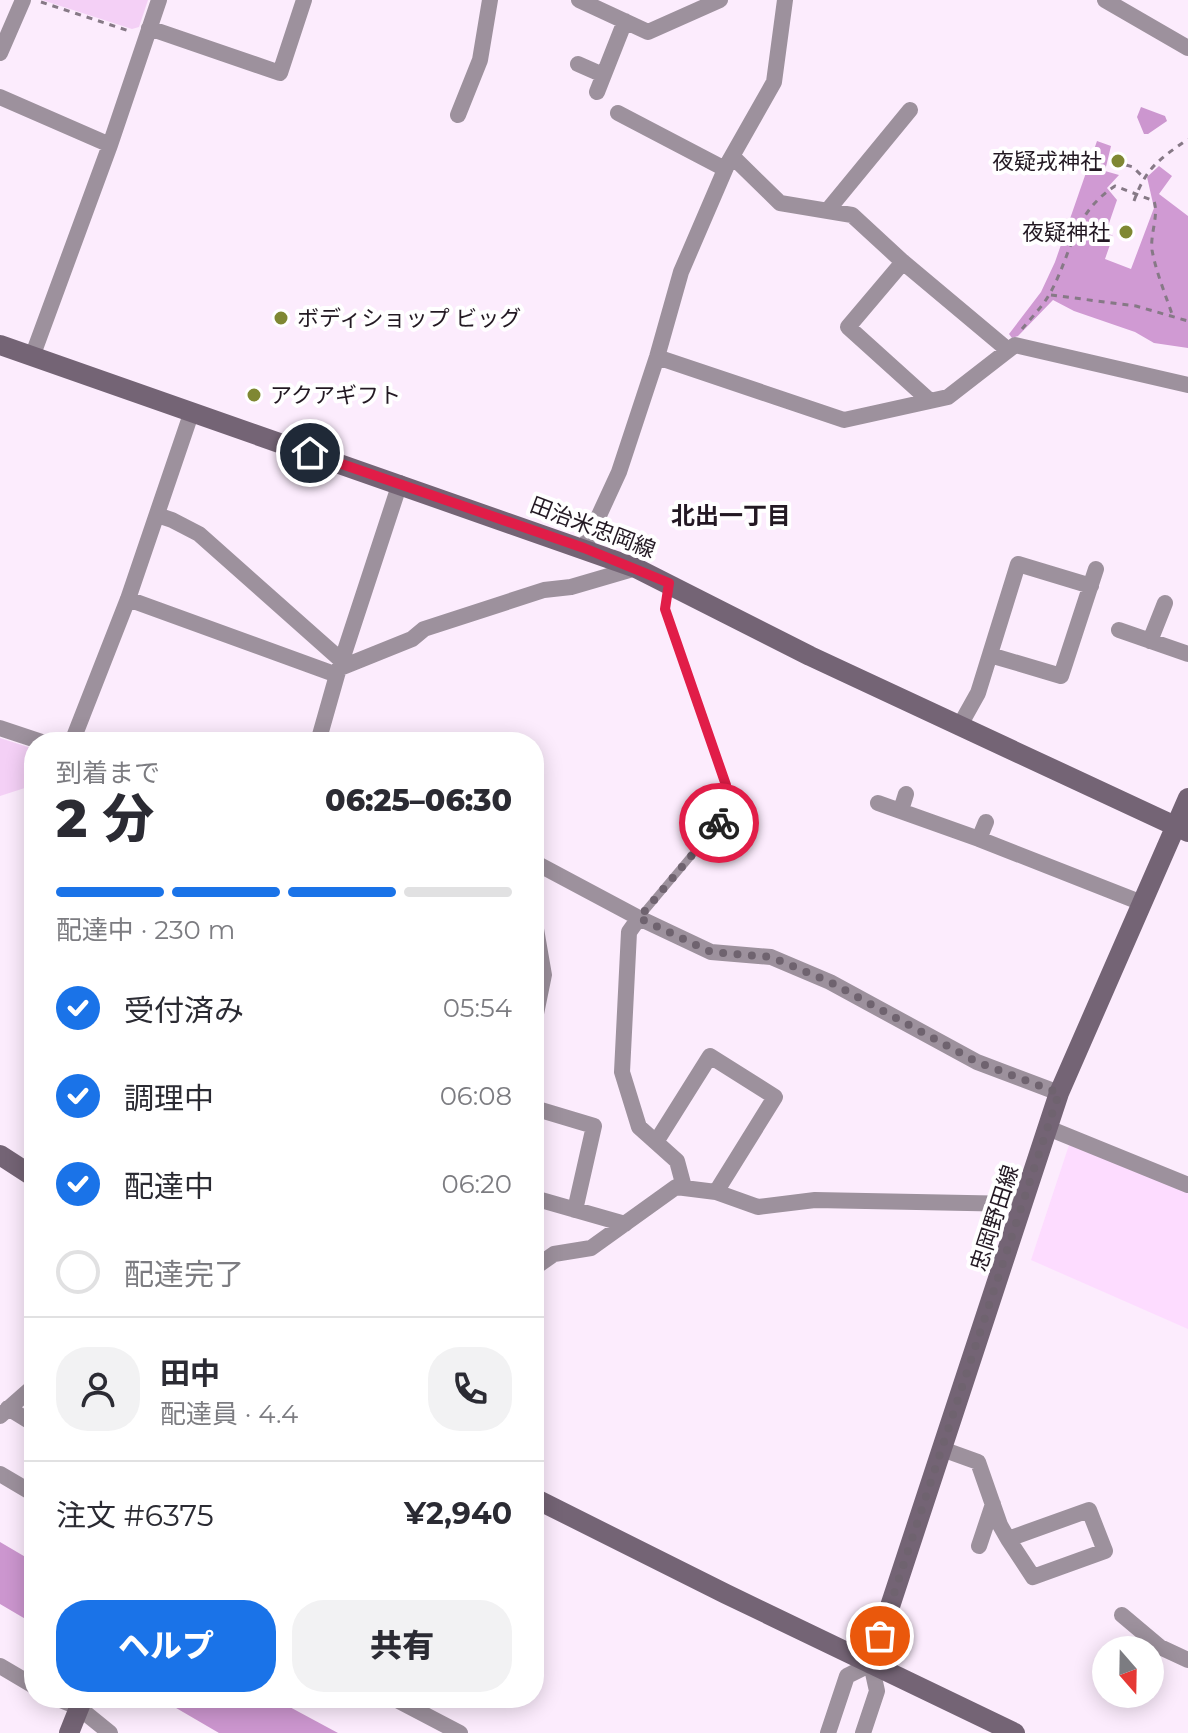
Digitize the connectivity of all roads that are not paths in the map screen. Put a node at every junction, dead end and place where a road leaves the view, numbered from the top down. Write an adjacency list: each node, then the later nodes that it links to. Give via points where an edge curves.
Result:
1 (23, 0): 13 (street)
2 (159, 0): 11 (street)
3 (304, 0): 11 (street, via 280,73)
4 (490, 0): 20 (street, via 480,60)
5 (579, 0): 9 (street)
6 (720, 0): 10 (street, via 648,32)
7 (785, 0): 22 (street, via 774,82)
8 (1105, 0): 12 (street)
9 (599, 4): 10 (street)
10 (625, 21): 15 (street)
11 (148, 32): 21 (street)
12 (1188, 48)
13 (0, 53)
14 (578, 64): 15 (street)
15 (603, 75): 16 (street)
16 (597, 92)
17 (0, 97): 21 (street)
18 (910, 110): 23 (street)
19 (618, 113): 22 (street)
20 (458, 115)
21 (110, 145): 27 (street)
22 (729, 162): 23 (street, via 780,203); 28 (street, via 681,272)
23 (827, 211): 24 (street, via 852,215)
24 (903, 262): 25 (street); 30 (street, via 848,327)
25 (1008, 350): 29 (street, via 1015,345); 30 (street, via 948,397)
26 (1, 351): 27 (street, 田治米忠岡線)
27 (32, 357): 31 (street, 田治米忠岡線)
28 (657, 357): 30 (street, via 844,420); 34 (street, via 619,472)
29 (1188, 385)
30 (930, 401)
31 (191, 414): 32 (street, 田治米忠岡線); 33 (street)
32 (400, 483): 34 (street, 田治米忠岡線); 43 (street)
33 (157, 515): 37 (street); 43 (street, via 199,534)
34 (584, 548): 35 (street, 田治米忠岡線)
35 (636, 568): 36 (street, 田治米忠岡線); 43 (street, via 544,590 424,629 412,639)
36 (669, 583): 44 (street, 田治米忠岡線); 56 (lane, via 665,609 726,785 723,818)
37 (128, 599): 43 (street); 46 (street)
38 (1165, 603): 40 (street)
39 (1119, 630): 40 (street)
40 (1150, 641): 41 (street)
41 (1188, 654)
42 (990, 655): 42 (street, via 1018,564 1094,578 1061,676); 44 (street, via 978,693)
43 (340, 668): 47 (street)
44 (959, 727): 52 (street, 田治米忠岡線)
45 (0, 728): 48 (street)
46 (76, 732)
47 (321, 732)
48 (24, 736)
49 (1188, 798): 52 (street, 忠岡野田線)
50 (878, 803): 53 (street, via 903,802)
51 (986, 822): 53 (street)
52 (1182, 829): 55 (street, 忠岡野田線)
53 (979, 839): 55 (street, via 1062,862)
54 (544, 867): 56 (street)
55 (1142, 903): 59 (street, 忠岡野田線)
56 (639, 918): 59 (street, via 711,952 771,957 830,982 977,1062); 62 (street, via 629,932 622,1072 639,1127)
57 (544, 952): 58 (lane)
58 (544, 995)
59 (1059, 1093): 61 (street, 忠岡野田線)
60 (544, 1111): 70 (street, via 594,1126)
61 (1048, 1128): 65 (street); 69 (street, 忠岡野田線)
62 (656, 1142): 66 (street, via 677,1161); 67 (street, via 710,1056 775,1097)
63 (0, 1155): 64 (street)
64 (24, 1171)
65 (1188, 1185)
66 (684, 1187): 67 (street); 71 (street, via 676,1187)
67 (716, 1192): 69 (street, via 758,1207 815,1200)
68 (544, 1201): 70 (street)
69 (1024, 1204): 76 (street, 忠岡野田線)
70 (575, 1210): 71 (street)
71 (625, 1224): 72 (street, via 591,1248 554,1254)
72 (544, 1261)
73 (24, 1395): 74 (street)
74 (4, 1412): 75 (street)
75 (24, 1420)
76 (942, 1449): 80 (street, via 978,1462); 85 (street, 忠岡野田線)
77 (0, 1474): 78 (street)
78 (24, 1488)
79 (544, 1503): 85 (street)
80 (993, 1504): 81 (street); 82 (street)
81 (1008, 1539): 81 (street, via 1033,1577 1105,1551 1089,1510)
82 (979, 1546)
83 (1122, 1615): 84 (street, via 1160,1647)
84 (1188, 1660)
85 (871, 1664): 94 (street, via 847,1676); 95 (street, via 877,1691); 96 (street)
86 (0, 1666): 87 (street)
87 (24, 1680)
88 (78, 1708): 91 (street)
89 (86, 1708): 92 (street)
90 (412, 1708): 93 (street)
91 (69, 1733)
92 (110, 1733)
93 (460, 1733)
94 (828, 1733)
95 (863, 1733)
96 (1015, 1733)

